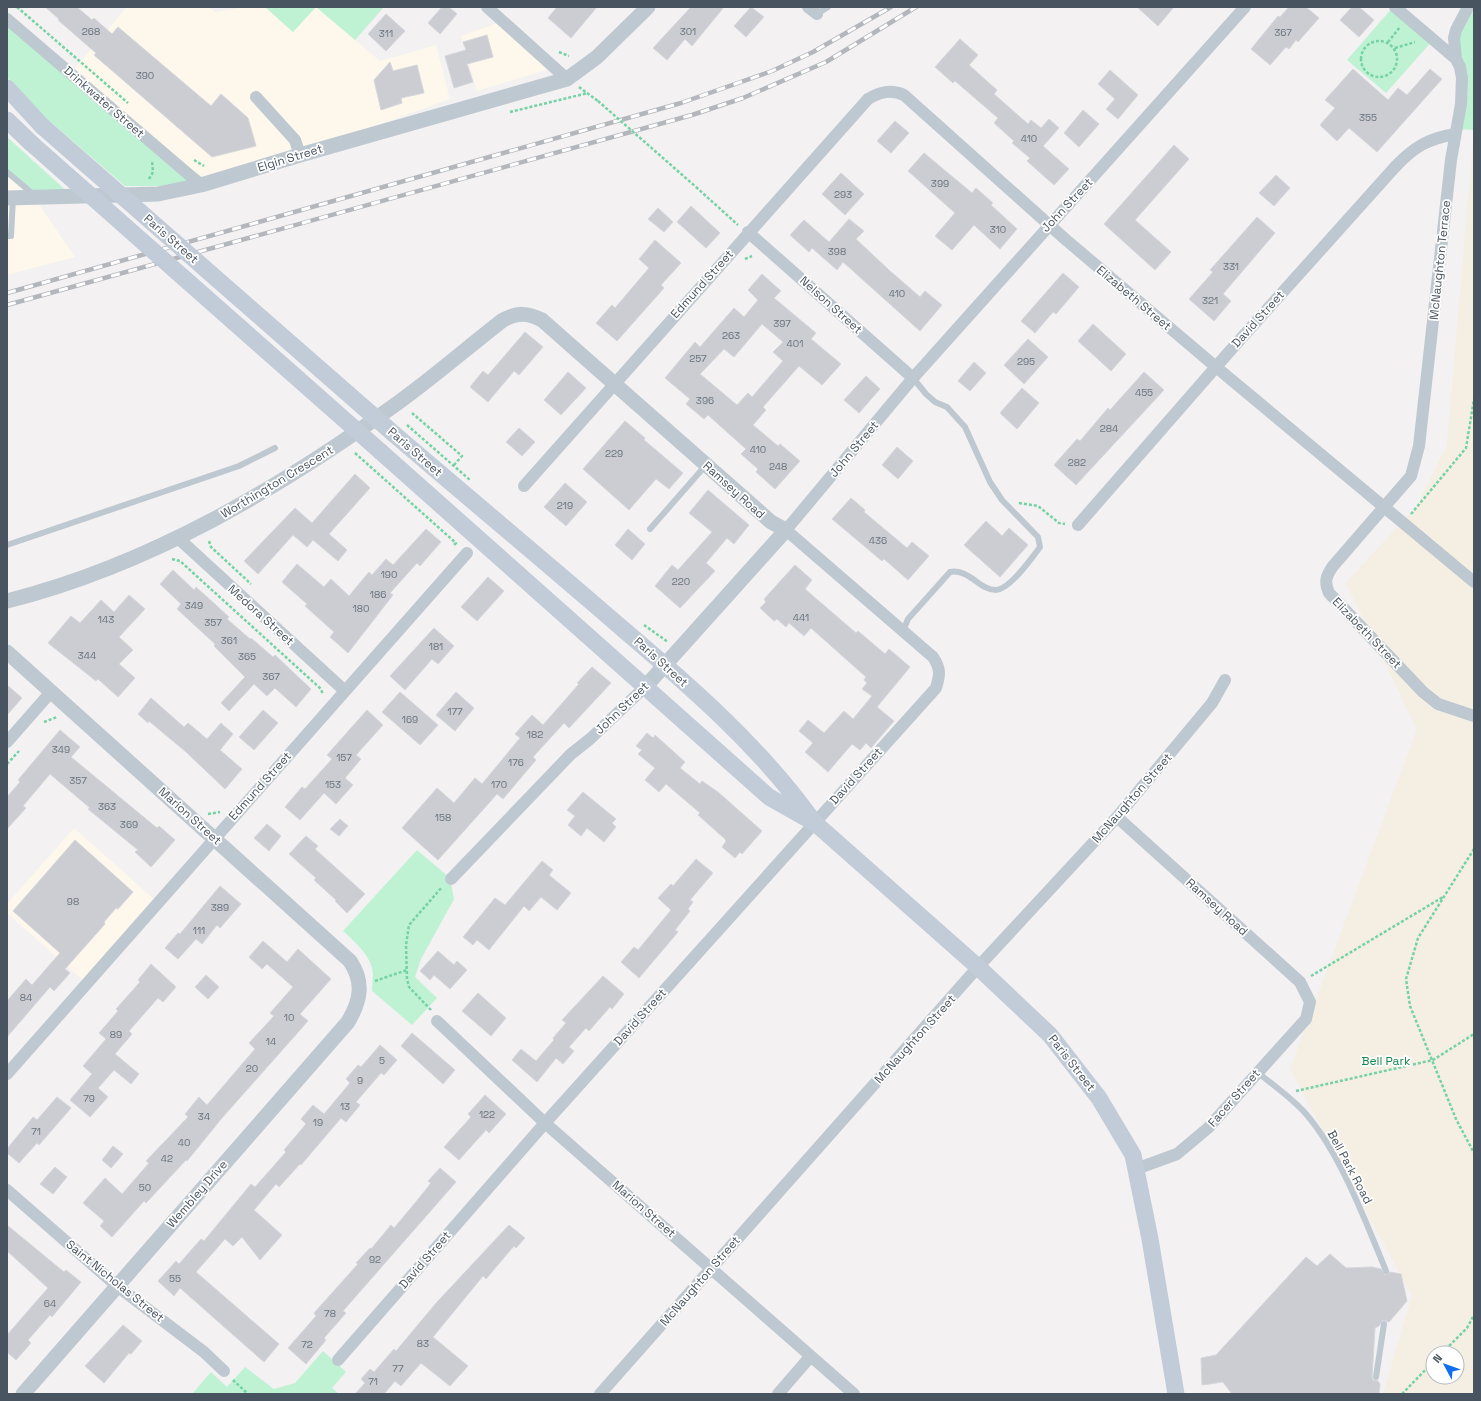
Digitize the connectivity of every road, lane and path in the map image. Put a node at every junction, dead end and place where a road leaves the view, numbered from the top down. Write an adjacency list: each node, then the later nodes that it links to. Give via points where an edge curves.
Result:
1 (16, 7): 21 (path)
2 (487, 7): 15 (street)
3 (648, 7): 15 (street, via 597,57)
4 (828, 7): 8 (lane)
5 (1245, 7): 31 (street, John Street)
6 (1395, 7): 9 (street)
7 (1468, 7): 14 (street, McNaughton Terrace, via 1456,30)
8 (813, 11)
9 (1408, 18): 11 (street); 12 (path)
10 (7, 19): 28 (street, Drinkwater Street)
11 (1430, 37): 13 (path); 14 (street)
12 (1388, 42): 13 (path); 13 (path, via 1371,42 1365,48 1361,57 1362,66 1367,73 1378,77 1388,75 1394,70 1397,63)
13 (1395, 48)
14 (1456, 59): 23 (street, McNaughton Terrace, via 1462,78 1461,104)
15 (567, 79): 18 (path); 25 (street, Elgin Street)
16 (7, 88): 63 (main road, Paris Street, bridge, via 42,126 394,434)
17 (886, 92): 31 (street, Elizabeth Street, via 896,91 904,95); 32 (street, Edmund Street, via 868,99)
18 (588, 93): 20 (path); 32 (path, bridge)
19 (256, 97): 25 (street, via 295,140)
20 (563, 98)
21 (129, 104)
22 (7, 120): 67 (main road, Paris Street, bridge)
23 (1455, 134): 35 (street, David Street, via 1427,141 1409,153); 46 (street, McNaughton Terrace, via 1419,446 1410,476)
24 (188, 155): 26 (path)
25 (300, 155): 28 (street, Elgin Street)
26 (204, 166)
27 (7, 172): 30 (lane)
28 (201, 186): 30 (street, Elgin Street, via 158,194)
29 (10, 198): 30 (street, Elgin Street); 33 (lane, via 11,236)
30 (37, 198)
31 (1049, 225): 35 (street, Elizabeth Street); 36 (street, John Street)
32 (743, 231): 36 (street, Nelson Street); 37 (street, Edmund Street)
33 (7, 236)
34 (520, 313): 37 (street, Ramsey Road, via 542,320); 52 (street, Worthington Crescent, via 503,320 399,402 333,448 286,478)
35 (1216, 367): 46 (street, Elizabeth Street); 49 (street, David Street)
36 (913, 378): 51 (street, John Street); 61 (lane, via 926,394 935,402 947,407 965,427 990,482 1002,500 1038,537 1040,547 1016,576 996,590 985,587 960,572 950,572 908,619)
37 (614, 383): 42 (street, Ramsey Road); 44 (street, Edmund Street)
38 (1474, 399): 47 (path, via 1466,448)
39 (412, 413): 43 (path, via 462,456)
40 (275, 448): 54 (lane, via 239,466)
41 (355, 453): 55 (path, via 456,543)
42 (706, 465): 50 (lane); 51 (street, Ramsey Road, via 771,522)
43 (454, 466)
44 (524, 486)
45 (1038, 506): 48 (path)
46 (1384, 508): 58 (street, Elizabeth Street); 72 (street, Elizabeth Street, via 1328,574 1325,584 1329,593 1423,692 1438,704)
47 (1410, 515)
48 (1058, 523)
49 (1078, 526)
50 (650, 529)
51 (786, 530): 61 (street, Ramsey Road); 63 (street, John Street)
52 (178, 538): 60 (street, Worthington Crescent, via 92,576); 66 (street, Medora Street)
53 (209, 541): 59 (path, via 211,547)
54 (7, 545)
55 (451, 549)
56 (467, 553): 68 (street, Edmund Street)
57 (172, 559): 70 (path, via 180,561 321,689)
58 (1474, 582)
59 (251, 584)
60 (7, 601)
61 (903, 631): 64 (street, Ramsey Road, via 933,657 939,666)
62 (7, 652): 69 (street, Marion Street)
63 (665, 665): 67 (street, John Street); 81 (main road, Paris Street, via 747,742 788,786)
64 (940, 675): 81 (street, David Street, via 936,688)
65 (1225, 680): 80 (street, McNaughton Street, via 1212,703)
66 (335, 681): 68 (street, Medora Street); 70 (path)
67 (646, 686): 81 (main road, Paris Street, via 769,797); 84 (street, John Street, via 571,754)
68 (345, 691): 82 (street, Edmund Street)
69 (51, 692): 75 (street); 82 (street, Marion Street)
70 (323, 695): 71 (path)
71 (317, 701)
72 (1474, 716)
73 (57, 717): 74 (path, via 45,721)
74 (40, 726)
75 (7, 742)
76 (21, 748): 77 (path)
77 (7, 764)
78 (225, 807): 79 (path, via 220,813)
79 (207, 814)
80 (1117, 817): 87 (street, McNaughton Street); 90 (street, Ramsey Road)
81 (814, 823): 87 (main road, Paris Street); 100 (street, David Street)
82 (214, 837): 91 (street, Marion Street, via 350,961 357,972); 98 (street, Edmund Street)
83 (1474, 849): 86 (path)
84 (451, 878)
85 (442, 888): 88 (path, via 409,925 406,946)
86 (1444, 896): 90 (path); 96 (path, via 1418,938 1406,979 1410,1006)
87 (978, 967): 102 (main road, Paris Street, via 1050,1034 1099,1098 1133,1155); 104 (street, McNaughton Street)
88 (407, 970): 89 (path); 93 (path, via 409,987)
89 (375, 981)
90 (1300, 982): 92 (street, Ramsey Road)
91 (359, 988): 106 (street, Wembley Drive, via 355,1009 348,1022)
92 (1310, 1002): 97 (street, Facer Street, via 1306,1019)
93 (428, 1005)
94 (437, 1021): 100 (street, Marion Street)
95 (1474, 1034): 96 (path)
96 (1433, 1060): 99 (path); 101 (path, via 1456,1119)
97 (1257, 1072): 99 (lane, Bell Park Road); 102 (street, Facer Street, via 1208,1128 1177,1154)
98 (7, 1074)
99 (1284, 1094): 105 (lane, Bell Park Road, via 1305,1113 1326,1141 1354,1195)
100 (545, 1123): 104 (street, Marion Street); 111 (street, David Street)
101 (1474, 1153)
102 (1136, 1169): 120 (main road, Paris Street)
103 (7, 1190): 106 (street, Saint Nicholas Street)
104 (711, 1268): 110 (street, Marion Street); 117 (street, McNaughton Street)
105 (1386, 1271)
106 (117, 1286): 113 (street, Saint Nicholas Street, via 204,1352); 115 (street, Wembley Drive)
107 (1474, 1315): 109 (path, via 1467,1328)
108 (1384, 1324): 114 (lane)
109 (1450, 1345)
110 (810, 1357): 118 (street); 119 (street, Marion Street)
111 (338, 1360)
112 (1425, 1370): 121 (path)
113 (224, 1371): 116 (path)
114 (1376, 1377)
115 (23, 1394)
116 (248, 1394)
117 (600, 1394)
118 (778, 1394)
119 (854, 1394)
120 (1176, 1394)
121 (1402, 1394)

